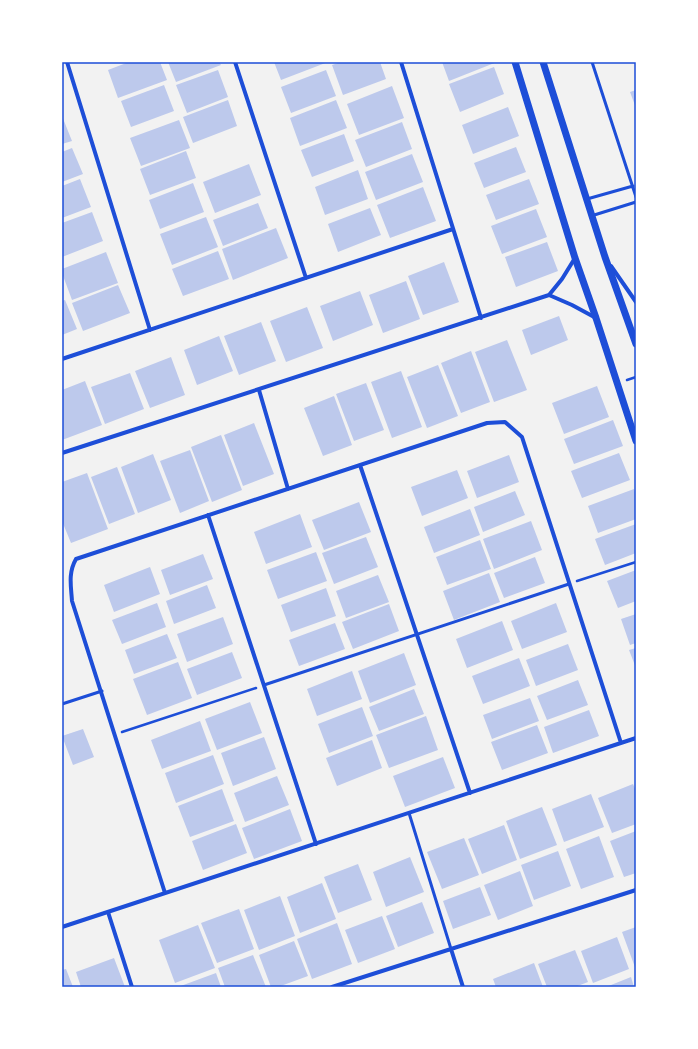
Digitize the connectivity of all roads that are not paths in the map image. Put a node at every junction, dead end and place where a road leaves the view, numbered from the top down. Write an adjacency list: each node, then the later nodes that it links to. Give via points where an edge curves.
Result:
1 (67, 62): 20 (street)
2 (235, 62): 15 (street)
3 (402, 62): 12 (street)
4 (515, 62): 14 (street)
5 (543, 62): 9 (street)
6 (592, 62): 7 (lane)
7 (633, 186): 8 (lane); 9 (lane)
8 (636, 197)
9 (586, 200): 11 (street)
10 (636, 202): 11 (lane)
11 (591, 216): 13 (street)
12 (453, 229): 15 (street); 18 (street)
13 (604, 257): 17 (street); 21 (street)
14 (575, 258): 16 (street); 19 (street)
15 (306, 278): 20 (street)
16 (549, 295): 18 (street); 19 (street)
17 (636, 302)
18 (481, 318): 23 (street)
19 (596, 318): 24 (street)
20 (150, 330): 22 (street)
21 (636, 344)
22 (62, 359)
23 (259, 390): 25 (street); 27 (street)
24 (636, 441)
25 (62, 453)
26 (360, 465): 27 (street); 29 (street, via 486,423 505,422 522,437); 30 (street)
27 (288, 488): 28 (street)
28 (208, 515): 31 (street); 32 (street, via 76,559 70,578 72,601)
29 (569, 584): 30 (lane); 35 (street)
30 (417, 634): 31 (lane); 36 (street)
31 (264, 685): 38 (street)
32 (102, 691): 33 (lane); 40 (street)
33 (62, 704)
34 (636, 738): 35 (street)
35 (621, 743): 36 (street)
36 (470, 793): 37 (street)
37 (409, 813): 38 (street); 43 (lane)
38 (316, 844): 40 (street)
39 (636, 890): 43 (street)
40 (166, 894): 41 (street)
41 (108, 912): 42 (street); 44 (street)
42 (62, 927)
43 (451, 949): 45 (street); 46 (street)
44 (132, 987)
45 (332, 987)
46 (463, 987)

